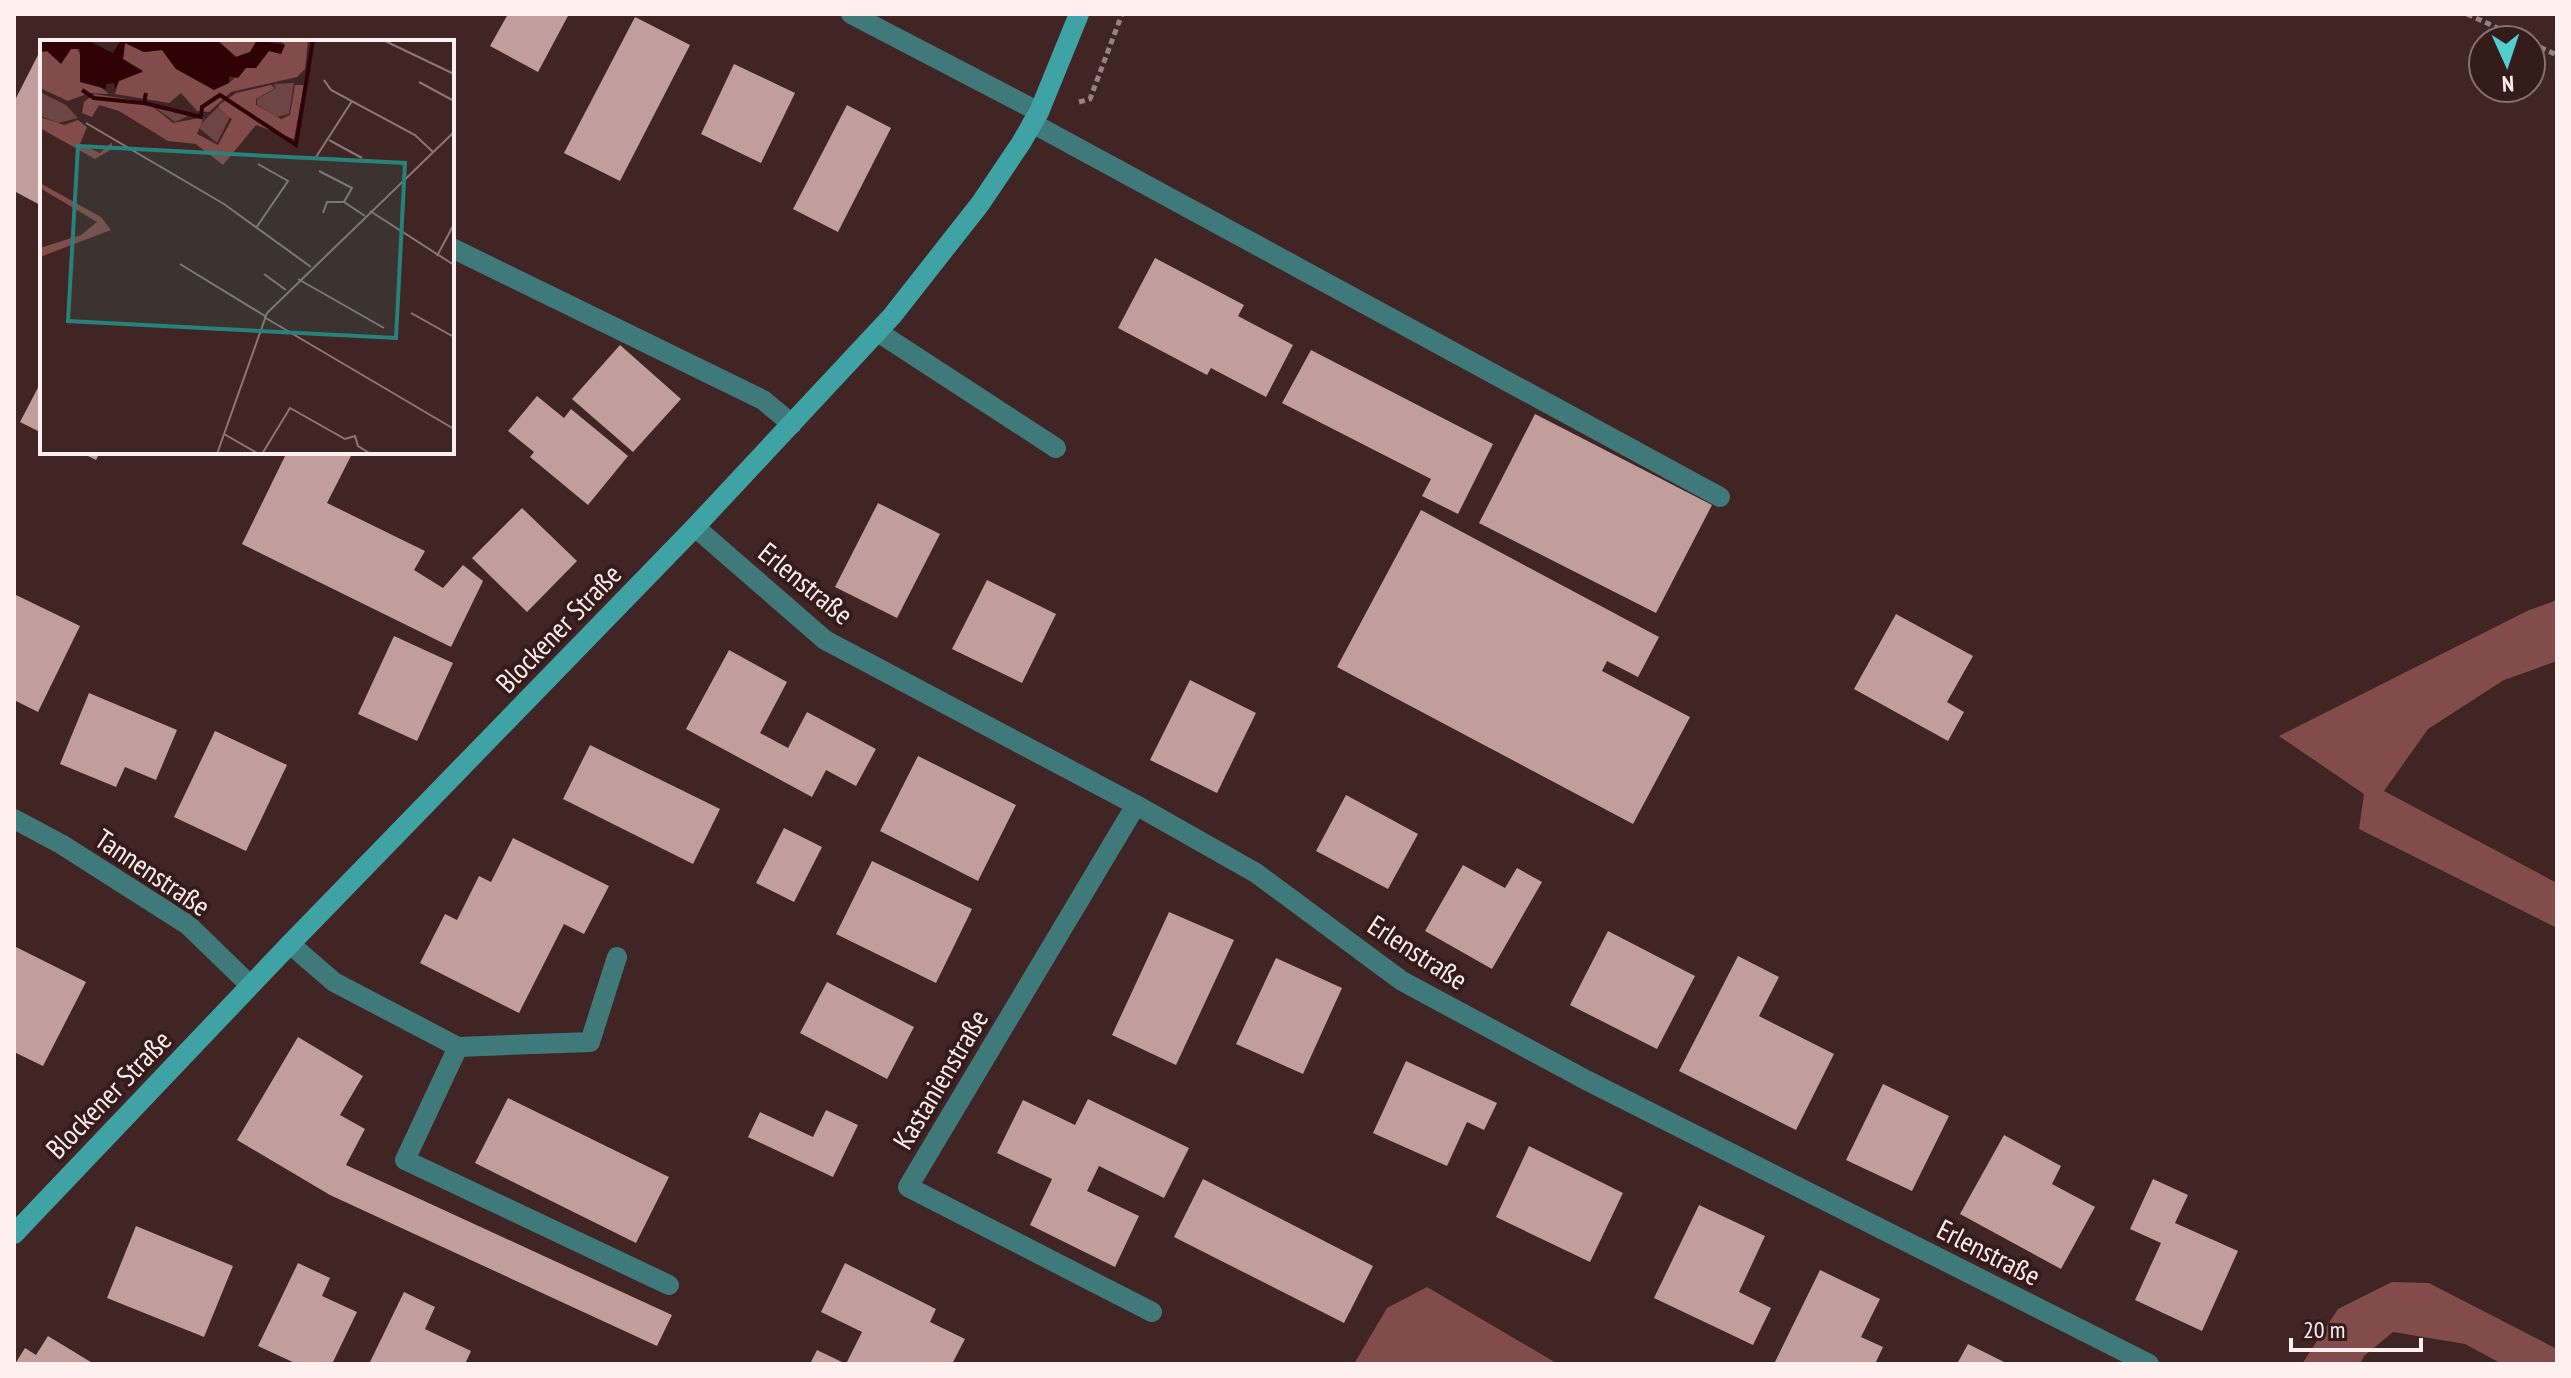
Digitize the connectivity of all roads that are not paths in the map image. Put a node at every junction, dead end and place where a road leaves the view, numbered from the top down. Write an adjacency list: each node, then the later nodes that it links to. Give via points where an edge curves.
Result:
1 (851, 14): 3 (street)
2 (1079, 14): 3 (street, Blockener Straße)
3 (1036, 117): 5 (street, Blockener Straße, via 980,204); 8 (street)
4 (454, 249): 6 (street, via 763,400)
5 (878, 332): 6 (street, Blockener Straße); 7 (street)
6 (792, 424): 9 (street, Blockener Straße)
7 (1056, 448)
8 (1720, 497)
9 (695, 527): 10 (street, Erlenstraße, via 825,640); 12 (street, Blockener Straße)
10 (1136, 805): 18 (street, Kastanienstraße, via 908,1187); 19 (street, Erlenstraße, via 1256,873 1402,981 1586,1080)
11 (14, 819): 14 (street, Tannenstraße, via 188,925)
12 (290, 944): 14 (street, Blockener Straße); 15 (street, via 334,982)
13 (617, 957): 15 (street, via 590,1042)
14 (250, 985): 16 (street, Blockener Straße)
15 (458, 1047): 17 (street, via 405,1160)
16 (14, 1234)
17 (669, 1285)
18 (1152, 1312)
19 (2149, 1364)

